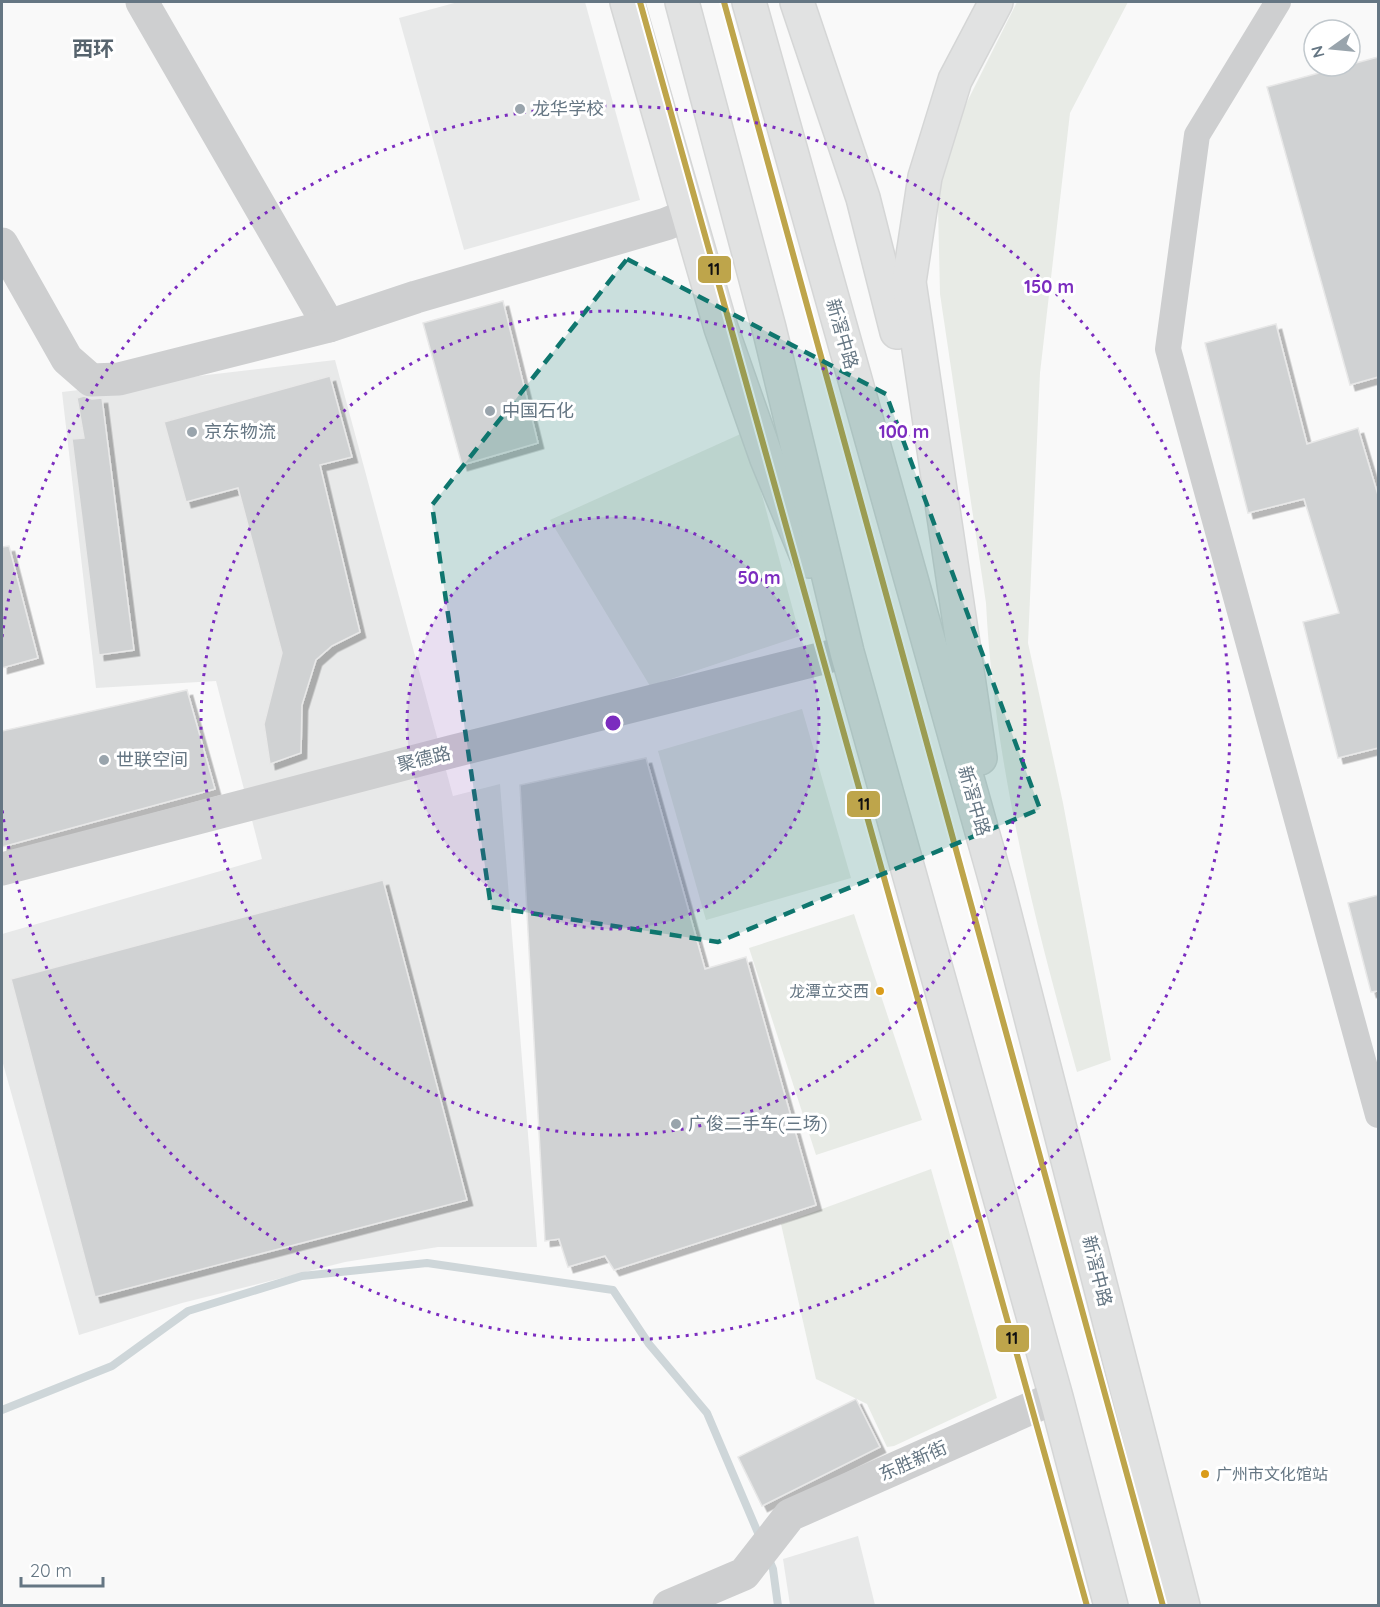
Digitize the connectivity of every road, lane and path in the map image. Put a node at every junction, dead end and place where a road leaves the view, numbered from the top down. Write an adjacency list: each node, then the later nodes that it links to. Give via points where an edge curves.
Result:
1 (142, 2): 10 (street)
2 (626, 2): 8 (highway)
3 (682, 2): 12 (highway, via 772,339)
4 (749, 2): 14 (highway, 新滘中路)
5 (797, 2): 11 (highway, via 863,198)
6 (996, 2): 11 (highway, via 951,90 925,177 909,282)
7 (1278, 2): 15 (street, via 1197,135 1168,349)
8 (688, 215): 10 (street); 12 (highway, via 721,328 767,459)
9 (2, 244): 10 (street, via 68,359 91,380 119,379)
10 (329, 326)
11 (950, 561): 14 (highway)
12 (847, 652): 13 (street, 聚德路); 16 (highway)
13 (2, 869)
14 (997, 885): 19 (highway, 新滘中路)
15 (1378, 1115)
16 (1056, 1397): 17 (street, 东胜新街, via 790,1515 744,1574); 18 (highway)
17 (669, 1605)
18 (1111, 1605)
19 (1183, 1605)

